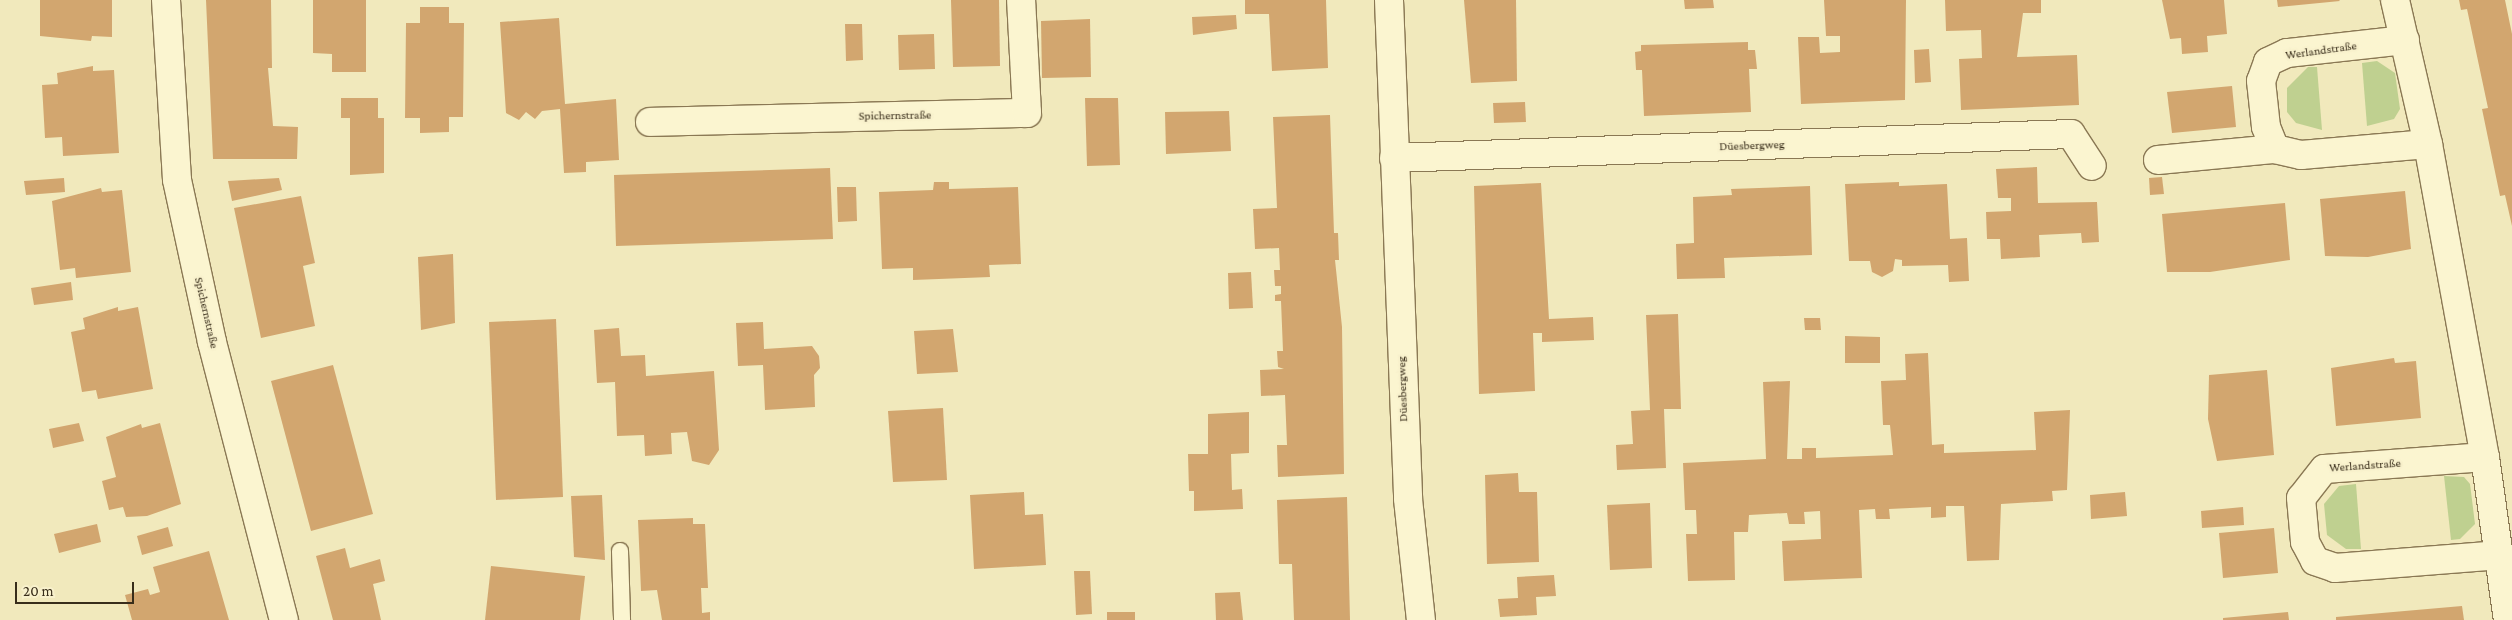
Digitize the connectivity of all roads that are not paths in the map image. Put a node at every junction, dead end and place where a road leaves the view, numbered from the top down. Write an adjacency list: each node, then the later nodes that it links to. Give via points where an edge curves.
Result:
1 (166, 0): 15 (street, Spichernstraße, via 177,180 212,342)
2 (1020, 0): 6 (street, Spichernstraße, via 1027,113)
3 (1388, 0): 9 (street, Düesbergweg)
4 (2395, 0): 5 (street)
5 (2405, 40): 7 (street); 8 (street, Werlandstraße, via 2287,53 2268,62 2261,81 2266,127)
6 (650, 122)
7 (2428, 144): 8 (street, via 2301,155); 12 (street)
8 (2275, 149): 10 (street)
9 (1394, 158): 11 (street, Düesbergweg, via 2070,134); 17 (street, Düesbergweg, via 1408,499)
10 (2158, 160)
11 (2092, 166)
12 (2485, 458): 14 (street); 14 (street, Werlandstraße, via 2324,469 2301,498 2305,542 2315,561 2335,568)
13 (620, 552): 16 (lane)
14 (2500, 555): 18 (street)
15 (284, 620)
16 (622, 620)
17 (1421, 620)
18 (2508, 620)

